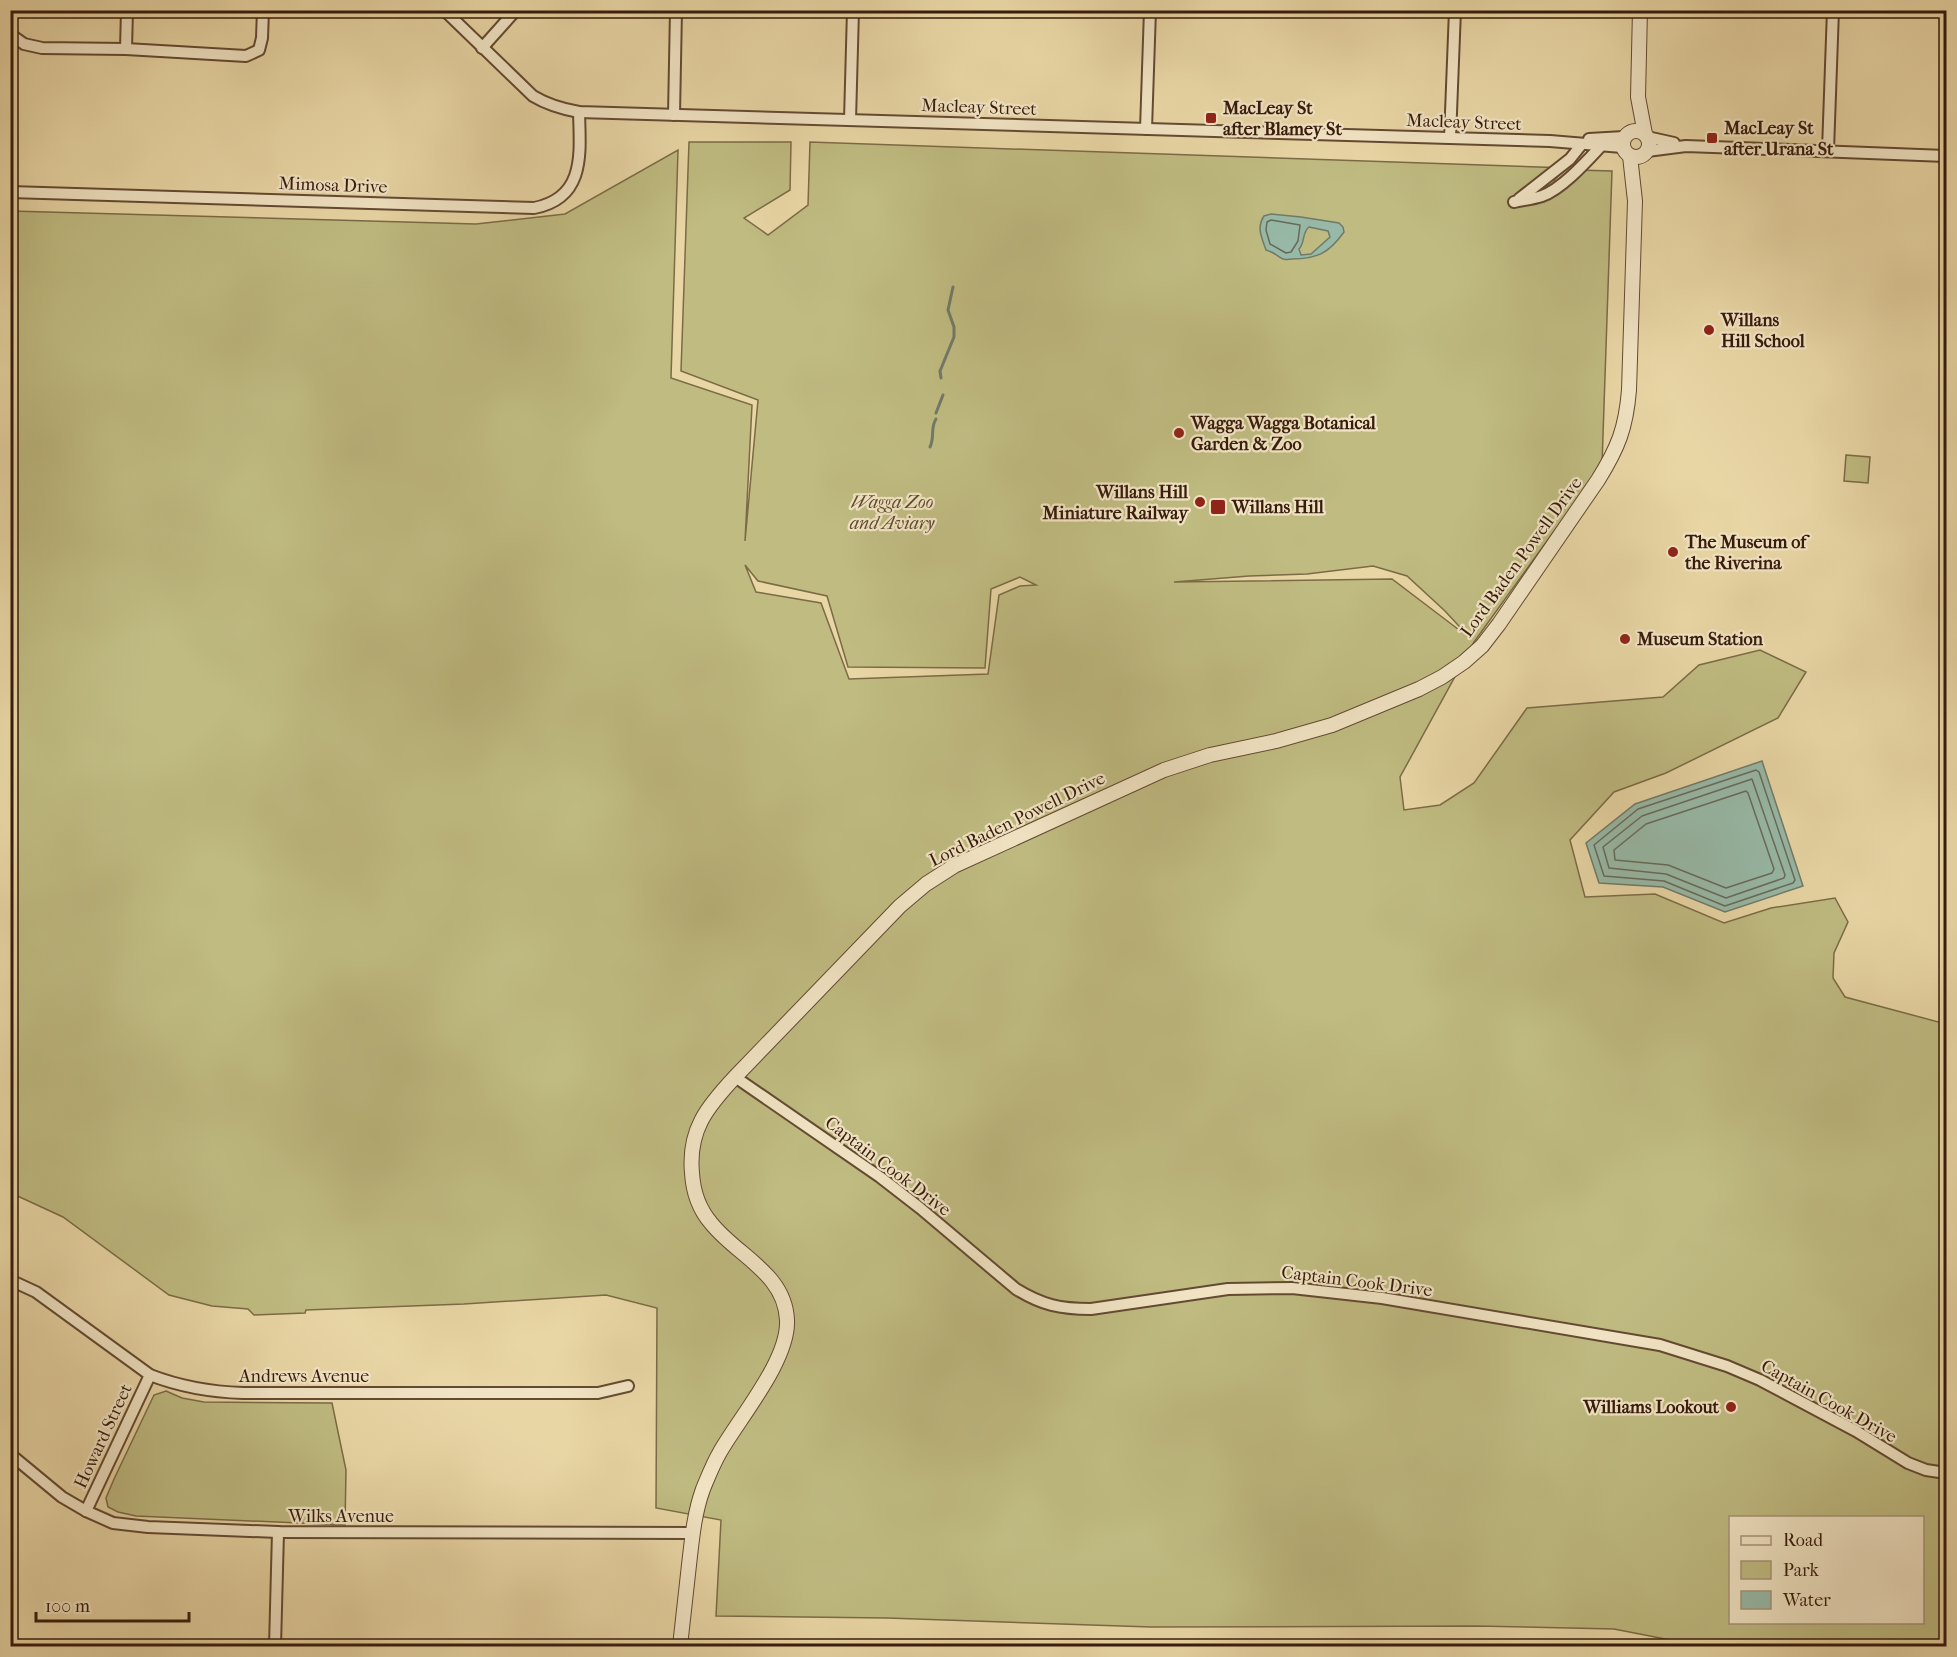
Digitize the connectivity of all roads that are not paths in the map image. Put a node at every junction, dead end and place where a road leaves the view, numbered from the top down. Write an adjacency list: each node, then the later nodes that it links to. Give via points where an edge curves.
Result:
1 (127, 10): 13 (street)
2 (263, 10): 13 (street, via 261,45 251,55)
3 (444, 10): 12 (street, Macleay Street)
4 (516, 10): 12 (street)
5 (676, 10): 15 (street)
6 (853, 10): 16 (street)
7 (1150, 10): 17 (street)
8 (1455, 10): 18 (street)
9 (1640, 10): 20 (street, Lord Baden Powell Drive)
10 (1833, 10): 23 (street)
11 (10, 34): 13 (street, via 24,44 42,48)
12 (482, 48): 14 (street, Macleay Street, via 533,96 548,105)
13 (126, 49)
14 (579, 112): 15 (street, Macleay Street); 25 (street, Mimosa Drive, via 575,178 561,198 534,208)
15 (674, 115): 16 (street, Macleay Street)
16 (850, 120): 17 (street, Macleay Street)
17 (1146, 129): 18 (street, Macleay Street)
18 (1450, 138): 19 (street, Macleay Street)
19 (1550, 141): 20 (street, Macleay Street); 21 (street, Macleay Street)
20 (1636, 143): 22 (street, Macleay Street); 23 (street, Macleay Street); 26 (street, Lord Baden Powell Drive, via 1629,390 1622,436 1598,480 1482,646 1442,677 1359,715 1305,734 1210,755 1164,770 954,866 900,906)
21 (1582, 144): 22 (street, Macleay Street); 22 (street, via 1570,159 1514,202 1551,191)
22 (1601, 146)
23 (1828, 150): 24 (street, Macleay Street)
24 (1947, 156)
25 (10, 192)
26 (735, 1077): 31 (street, Captain Cook Drive, via 880,1177 1016,1289 1051,1306 1091,1309 1228,1289 1292,1288 1393,1300 1642,1341 1693,1354 1760,1380 1908,1463); 34 (street, Lord Baden Powell Drive, via 703,1116 694,1136 690,1158 692,1181 710,1222 761,1268 779,1291 785,1305 786,1338 774,1366 710,1472 696,1511)
27 (10, 1280): 28 (street, Andrews Avenue, via 36,1292)
28 (150, 1375): 29 (street, Andrews Avenue, via 194,1389 243,1393 598,1393); 32 (street, Howard Street)
29 (628, 1386)
30 (10, 1454): 32 (street, Wilks Avenue, via 62,1497)
31 (1947, 1473)
32 (86, 1511): 33 (street, Wilks Avenue, via 113,1522 148,1527)
33 (278, 1532): 34 (street, Wilks Avenue); 35 (street)
34 (693, 1533): 36 (street, Lord Baden Powell Drive)
35 (275, 1647)
36 (680, 1647)

